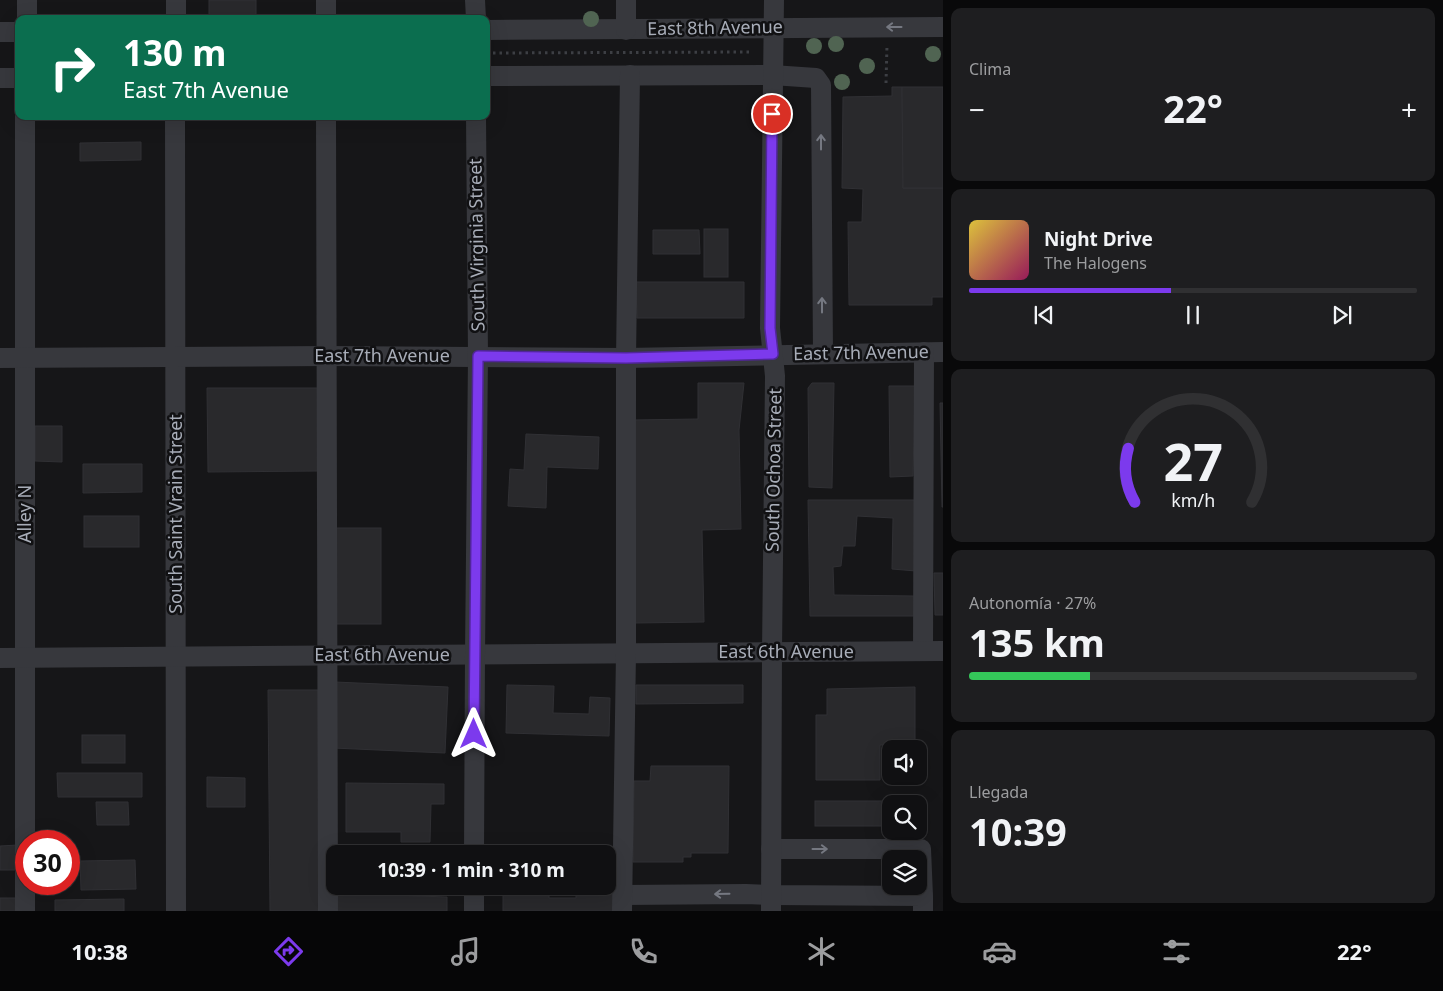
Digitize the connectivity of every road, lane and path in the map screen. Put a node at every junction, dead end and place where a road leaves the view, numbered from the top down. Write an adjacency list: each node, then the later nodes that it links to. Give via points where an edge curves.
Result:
1 (27, 0): 7 (street)
2 (176, 0): 8 (street)
3 (326, 0): 9 (street)
4 (476, 0): 10 (street)
5 (626, 0): 14 (street)
6 (774, 0): 11 (street, South Ochoa Street)
7 (27, 15)
8 (176, 15)
9 (326, 15)
10 (476, 15)
11 (772, 27): 12 (street, East 8th Avenue, one-way to 11); 14 (street, East 8th Avenue); 22 (street, South Ochoa Street)
12 (943, 27)
13 (490, 30): 14 (street, East 8th Avenue)
14 (626, 30)
15 (0, 32): 16 (street)
16 (15, 32)
17 (887, 39): 25 (path)
18 (752, 52): 19 (path)
19 (493, 53)
20 (630, 75): 21 (street); 22 (street); 38 (street)
21 (490, 76)
22 (772, 76): 31 (street, one-way to 22, via 820,85 816,78); 32 (street, South Ochoa Street, via 770,328)
23 (0, 78): 24 (street)
24 (15, 78)
25 (886, 84)
26 (25, 120): 37 (street, Alley N)
27 (175, 120): 33 (street, South Saint Vrain Street)
28 (326, 120): 34 (street)
29 (476, 120): 35 (street, South Virginia Street)
30 (934, 352): 31 (street, East 7th Avenue); 39 (street)
31 (823, 353): 32 (street, East 7th Avenue)
32 (773, 354): 38 (street, East 7th Avenue); 41 (street, South Ochoa Street)
33 (176, 356): 34 (street, East 7th Avenue); 37 (street, East 7th Avenue); 46 (street, South Saint Vrain Street)
34 (328, 356): 35 (street, East 7th Avenue); 43 (street)
35 (478, 356): 38 (street, East 7th Avenue); 44 (street, South Virginia Street)
36 (0, 358): 37 (street, East 7th Avenue)
37 (25, 358): 45 (street, Alley N)
38 (626, 358): 42 (street)
39 (923, 651): 40 (street, East 6th Avenue); 41 (street, East 6th Avenue)
40 (943, 651)
41 (772, 652): 42 (street, East 6th Avenue); 49 (street, South Ochoa Street)
42 (626, 653): 44 (street, East 6th Avenue); 51 (street)
43 (327, 655): 44 (street, East 6th Avenue); 46 (street, East 6th Avenue); 56 (street)
44 (474, 655): 48 (street, South Virginia Street)
45 (26, 657): 46 (street, East 6th Avenue); 47 (street, East 6th Avenue); 54 (street, Alley N)
46 (176, 657): 55 (street, South Saint Vrain Street)
47 (0, 658)
48 (474, 845)
49 (771, 849): 52 (street, South Ochoa Street); 53 (street, one-way to 53, via 922,850)
50 (474, 895): 57 (street)
51 (623, 903): 52 (street, one-way to 51, via 746,894)
52 (771, 903): 53 (street)
53 (923, 904)
54 (25, 911)
55 (176, 911)
56 (328, 911)
57 (474, 911)

